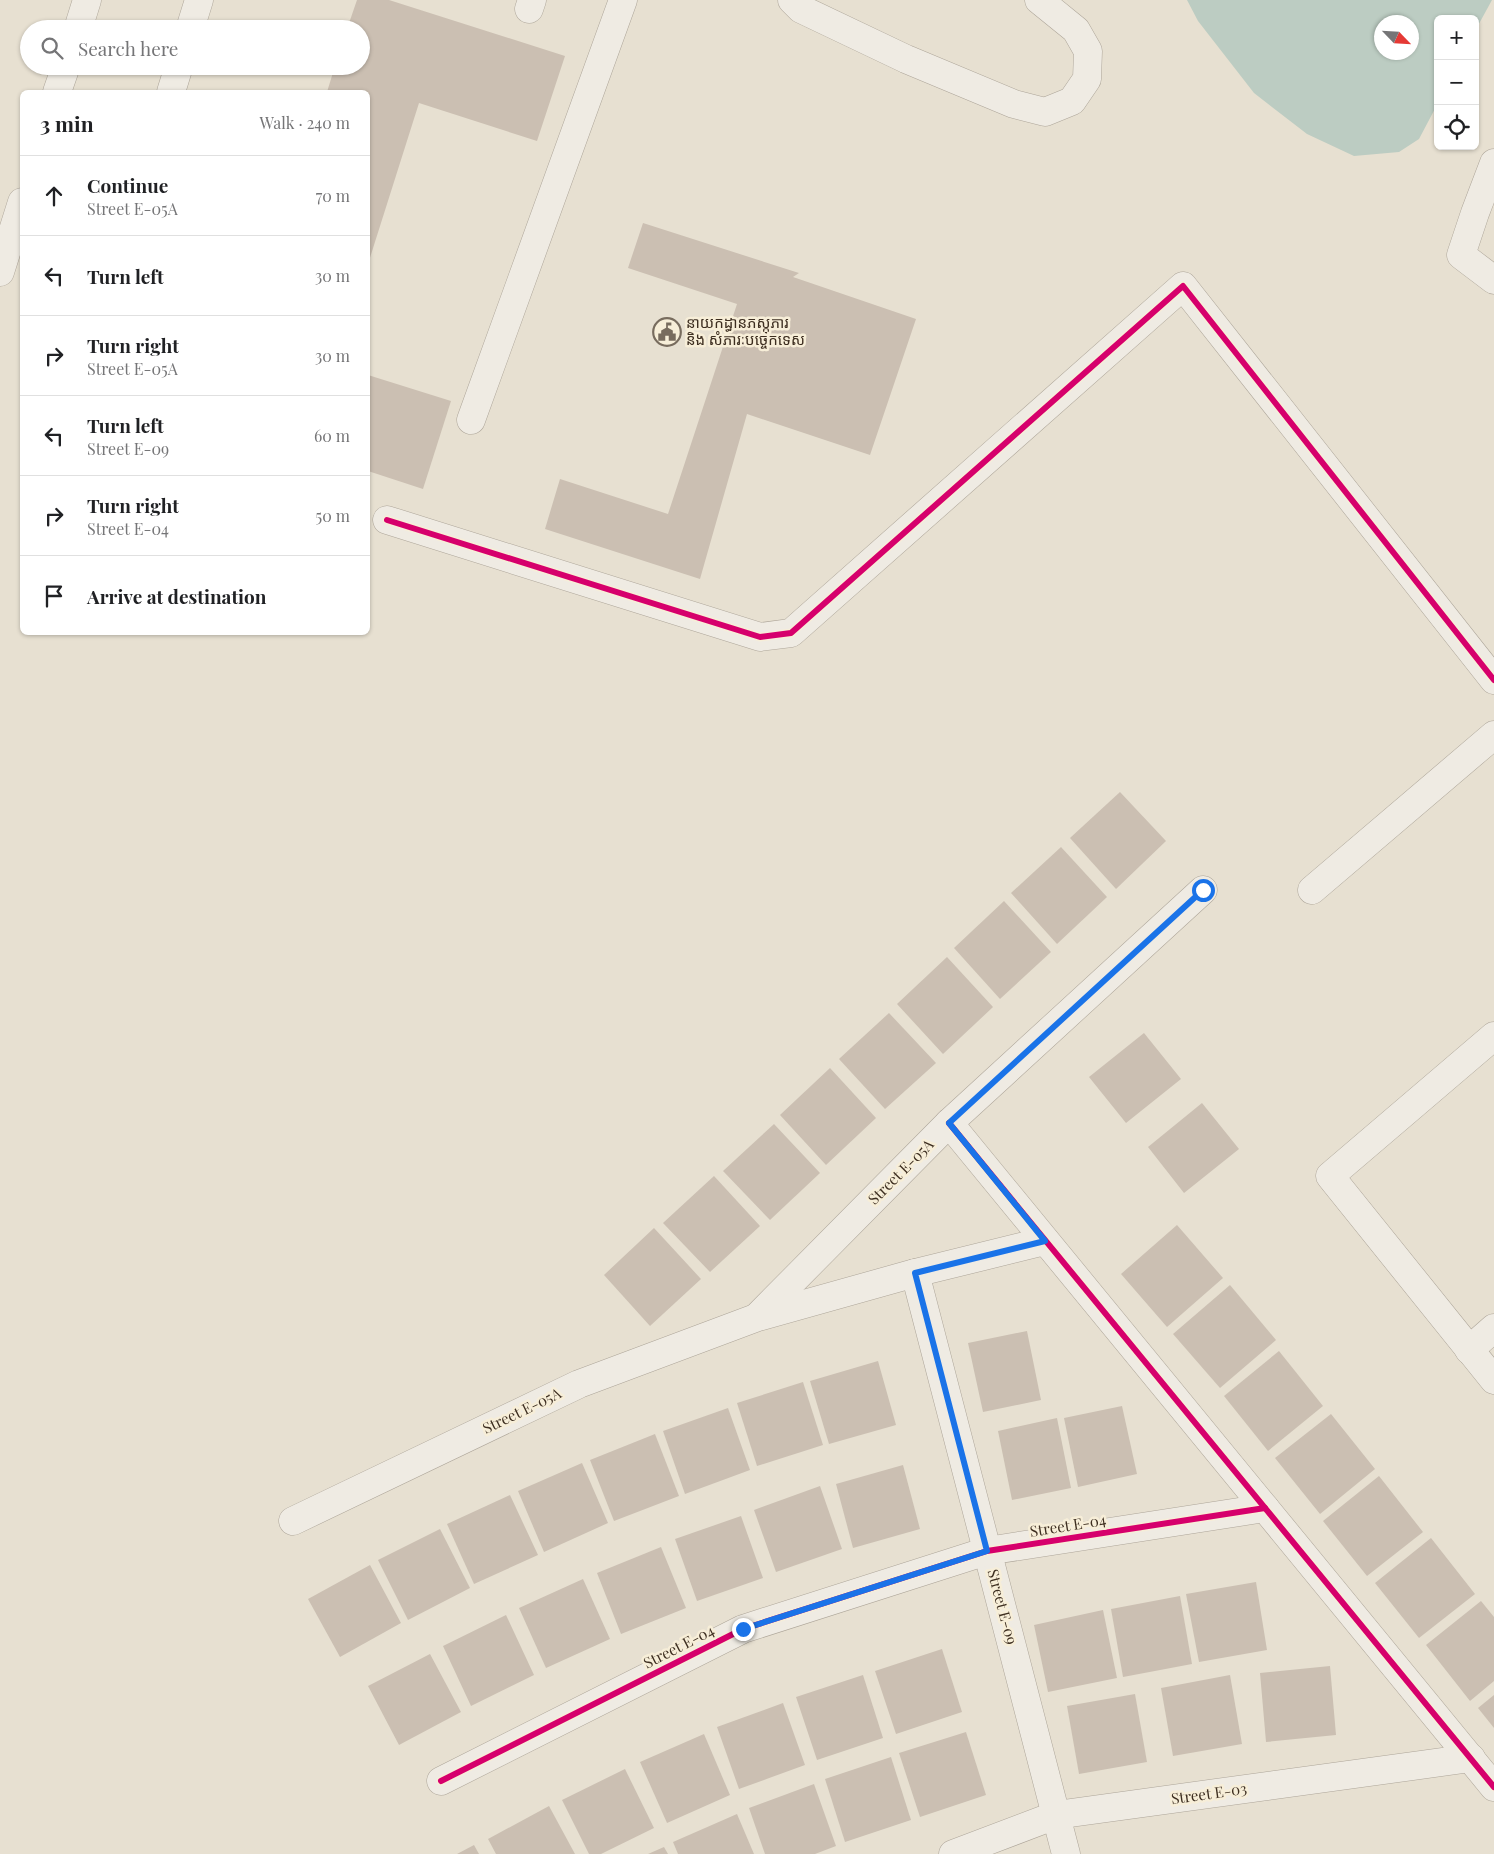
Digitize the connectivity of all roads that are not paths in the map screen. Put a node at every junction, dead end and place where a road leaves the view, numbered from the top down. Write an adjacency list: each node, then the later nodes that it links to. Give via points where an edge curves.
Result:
1 (87, 0): 6 (street)
2 (199, 0): 7 (street)
3 (623, 0): 16 (street)
4 (792, 0): 5 (street, via 801,9 906,59 1014,104 1045,112 1072,101 1082,87 1087,79 1088,51 1076,30)
5 (1039, 0)
6 (81, 20)
7 (193, 20)
8 (63, 75): 10 (street)
9 (176, 75): 11 (street)
10 (59, 90)
11 (172, 90)
12 (1494, 164): 15 (street, via 1461,256)
13 (20, 208): 14 (street)
14 (0, 272)
15 (1494, 280)
16 (471, 420)
17 (387, 520): 18 (street, via 760,637 792,633 1182,286)
18 (1494, 680)
19 (1494, 736): 21 (street)
20 (1203, 890): 23 (street, Street E-05A)
21 (1312, 890)
22 (1494, 1036): 28 (street, via 1330,1176)
23 (949, 1123): 24 (street); 26 (street, Street E-05A)
24 (1045, 1241): 25 (street, Street E-05A); 30 (street)
25 (915, 1273): 26 (street, Street E-05A); 32 (street, Street E-09)
26 (758, 1316): 31 (street, Street E-05A, via 579,1384)
27 (1494, 1328): 28 (street)
28 (1469, 1350): 29 (street)
29 (1494, 1380)
30 (1265, 1508): 32 (street, Street E-04); 33 (street)
31 (293, 1521)
32 (987, 1551): 34 (street, Street E-04, via 743,1629); 36 (street, Street E-09)
33 (1471, 1758): 35 (street); 36 (street, Street E-03)
34 (441, 1781)
35 (1494, 1787)
36 (1056, 1815): 37 (street, Street E-03); 38 (street, Street E-09)
37 (953, 1854)
38 (1066, 1854)

